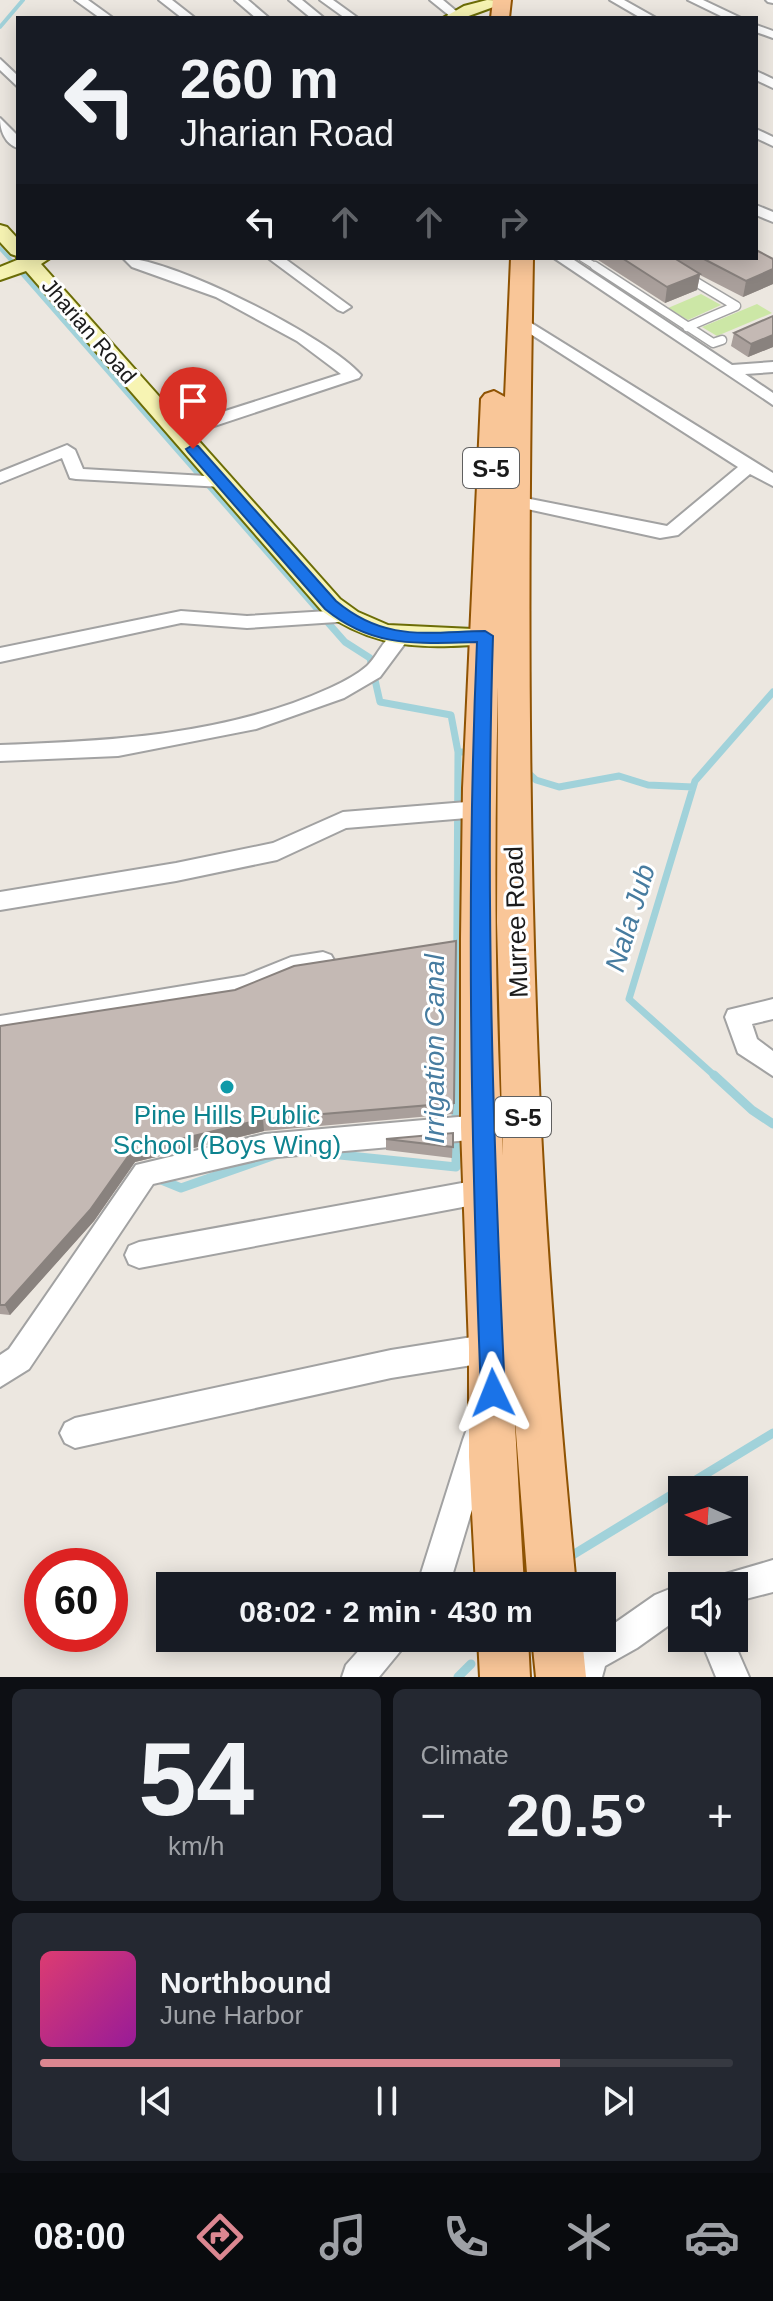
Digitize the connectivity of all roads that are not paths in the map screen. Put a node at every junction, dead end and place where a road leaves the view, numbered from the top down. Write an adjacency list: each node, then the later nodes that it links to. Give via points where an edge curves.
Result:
1 (81, 0): 10 (street)
2 (165, 0): 11 (street)
3 (241, 0): 12 (street)
4 (295, 0): 13 (street)
5 (326, 0): 14 (street)
6 (436, 0): 15 (street)
7 (502, 0): 15 (main road)
8 (616, 0): 16 (street)
9 (694, 0): 17 (street)
10 (104, 16)
11 (186, 16)
12 (261, 16)
13 (315, 16)
14 (349, 16)
15 (453, 16)
16 (646, 16)
17 (730, 16)
18 (0, 63): 19 (street)
19 (16, 81)
20 (0, 122): 21 (street)
21 (16, 142)
22 (0, 231): 23 (main road, Jharian Road)
23 (16, 246)
24 (23, 260): 33 (main road)
25 (31, 260): 41 (main road, Jharian Road)
26 (132, 260): 41 (street, via 221,294 302,338 353,375)
27 (278, 260): 34 (street)
28 (499, 260): 42 (main road, Murree Road / S-5)
29 (522, 260): 35 (main road, Murree Road / S-5)
30 (564, 260): 39 (street)
31 (585, 260): 36 (lane)
32 (672, 267): 36 (lane, via 736,306)
33 (0, 274)
34 (343, 307)
35 (520, 321): 42 (main road, Murree Road / S-5); 43 (street)
36 (687, 327): 37 (lane, via 713,343)
37 (722, 340)
38 (773, 367): 39 (street)
39 (730, 370): 40 (street)
40 (773, 400)
41 (178, 432): 46 (main road, Jharian Road)
42 (504, 447): 47 (main road, Murree Road / S-5); 49 (main road, Murree Road / S-5)
43 (747, 468): 45 (street); 47 (street, via 672,531)
44 (0, 478): 46 (street, via 67,450 76,474)
45 (773, 481)
46 (223, 482): 48 (main road, Jharian Road)
47 (515, 501): 52 (main road, Murree Road / S-5)
48 (345, 616): 50 (main road, Jharian Road); 51 (street, via 247,622 181,617)
49 (485, 636): 50 (main road, Jharian Road); 52 (main road, Murree Road / S-5)
50 (399, 638): 53 (street, via 373,672 337,693 249,724 118,748)
51 (0, 655)
52 (498, 678): 54 (main road, Murree Road / S-5)
53 (0, 753)
54 (490, 795): 55 (street, via 457,808 343,820 277,851); 57 (main road, Murree Road / S-5); 57 (main road, Murree Road / S-5, via 467,941)
55 (0, 901)
56 (351, 958): 59 (street, via 291,967 247,986)
57 (499, 1005): 61 (main road, Murree Road / S-5); 70 (main road, Murree Road / S-5)
58 (773, 1009): 60 (street, via 737,1017 747,1046)
59 (0, 1026)
60 (773, 1065)
61 (481, 1127): 62 (main road, Murree Road / S-5); 65 (street, via 265,1146 141,1180 19,1359)
62 (484, 1191): 63 (street); 64 (main road, Murree Road / S-5)
63 (139, 1255)
64 (491, 1348): 66 (main road, Murree Road / S-5); 67 (street, via 391,1364)
65 (0, 1373)
66 (493, 1393): 68 (street); 69 (main road, Murree Road / S-5)
67 (75, 1433)
68 (437, 1572)
69 (499, 1572)
70 (551, 1572)
71 (773, 1576): 72 (street)
72 (748, 1582)
73 (668, 1605): 77 (street)
74 (379, 1652): 78 (street)
75 (504, 1652): 79 (main road)
76 (722, 1652): 80 (street)
77 (578, 1665)
78 (358, 1677)
79 (505, 1677)
80 (733, 1677)

